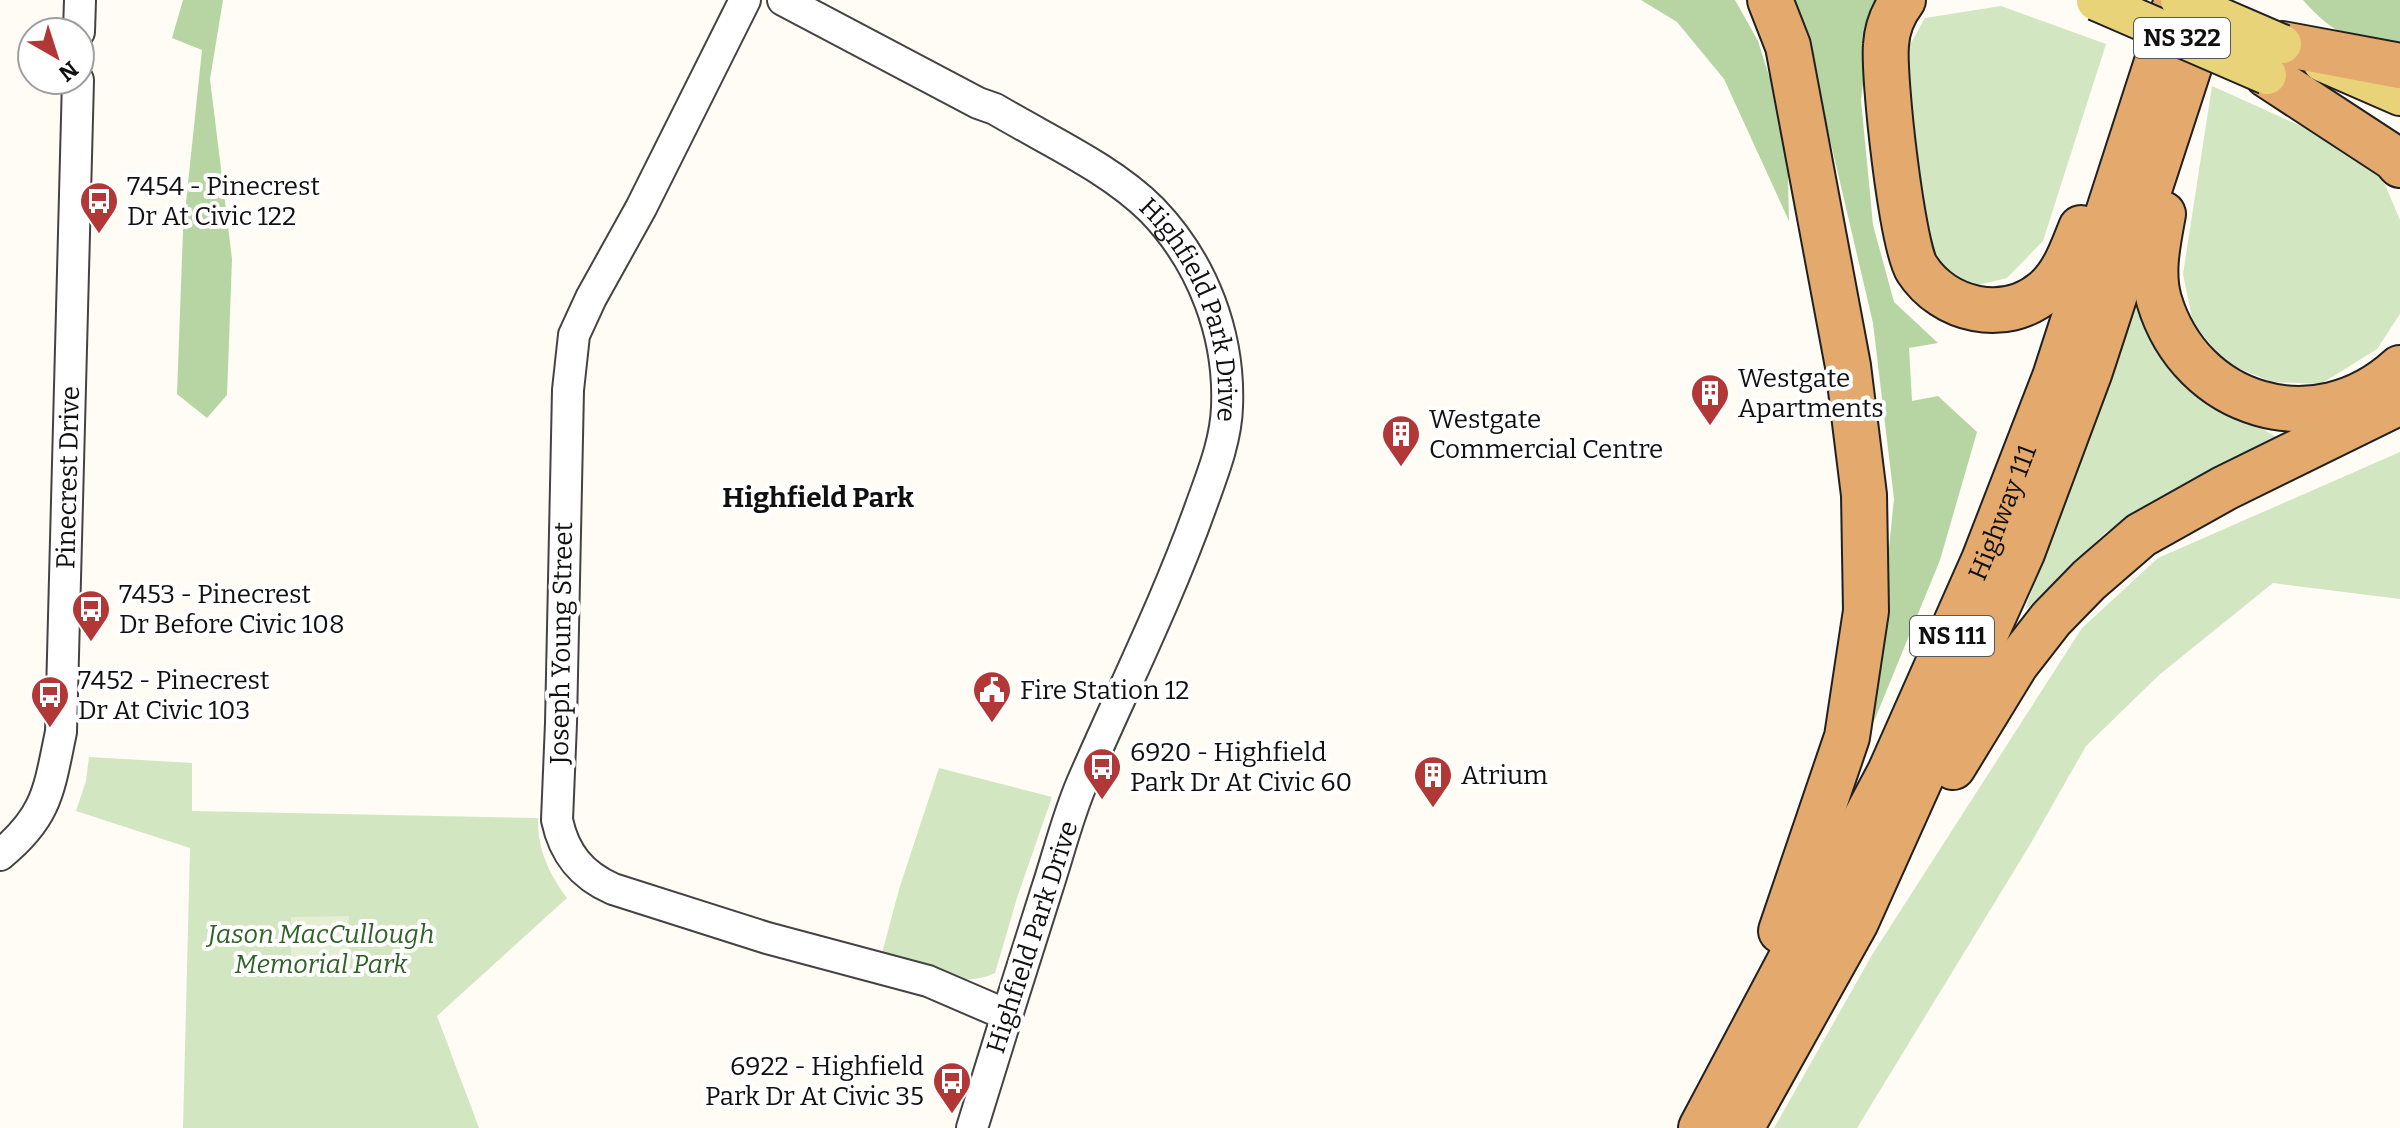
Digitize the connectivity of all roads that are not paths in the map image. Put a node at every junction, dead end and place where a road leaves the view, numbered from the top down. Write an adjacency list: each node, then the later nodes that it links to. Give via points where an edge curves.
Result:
1 (745, 0): 19 (street, Joseph Young Street, via 574,335 564,497 560,833 580,867 613,889 928,981)
2 (783, 0): 19 (street, Highfield Park Drive, via 995,109 1126,187 1187,255 1222,339 1227,408 1217,458 1146,642 1080,787)
3 (1770, 0): 21 (highway, via 1788,46 1848,366 1864,495 1866,611 1847,737 1785,925 1710,1076)
4 (1903, 0): 12 (highway, via 1885,48 1908,251 1926,281 1949,300 1983,310 2002,309 2046,291 2067,263 2102,177)
5 (2094, 0): 7 (main road, NS 322, bridge)
6 (2197, 5): 7 (main road, NS 322, bridge); 9 (highway, Highway 111 / NS 111); 12 (highway, Highway 111 / NS 111)
7 (2275, 59): 8 (highway); 11 (main road, NS 322); 13 (main road, NS 322); 14 (highway)
8 (2400, 66)
9 (2181, 93): 15 (highway, via 2155,274 2162,309 2185,354 2221,387 2245,399 2299,409 2355,397); 18 (highway, Highway 111 / NS 111, via 2090,371 2022,553)
10 (78, 96): 17 (street, Pinecrest Drive, via 61,732 49,790 35,822)
11 (2400, 96)
12 (2140, 117): 21 (highway, Highway 111 / NS 111, via 2055,377 1945,651 1890,772)
13 (2400, 136)
14 (2400, 165)
15 (2400, 368)
16 (2400, 402): 18 (highway, via 2141,535 2089,580 2016,664)
17 (0, 855)
18 (1856, 922): 22 (highway, Highway 111 / NS 111)
19 (1007, 1015): 20 (street, Highfield Park Drive)
20 (972, 1128)
21 (1701, 1128)
22 (1741, 1128)

